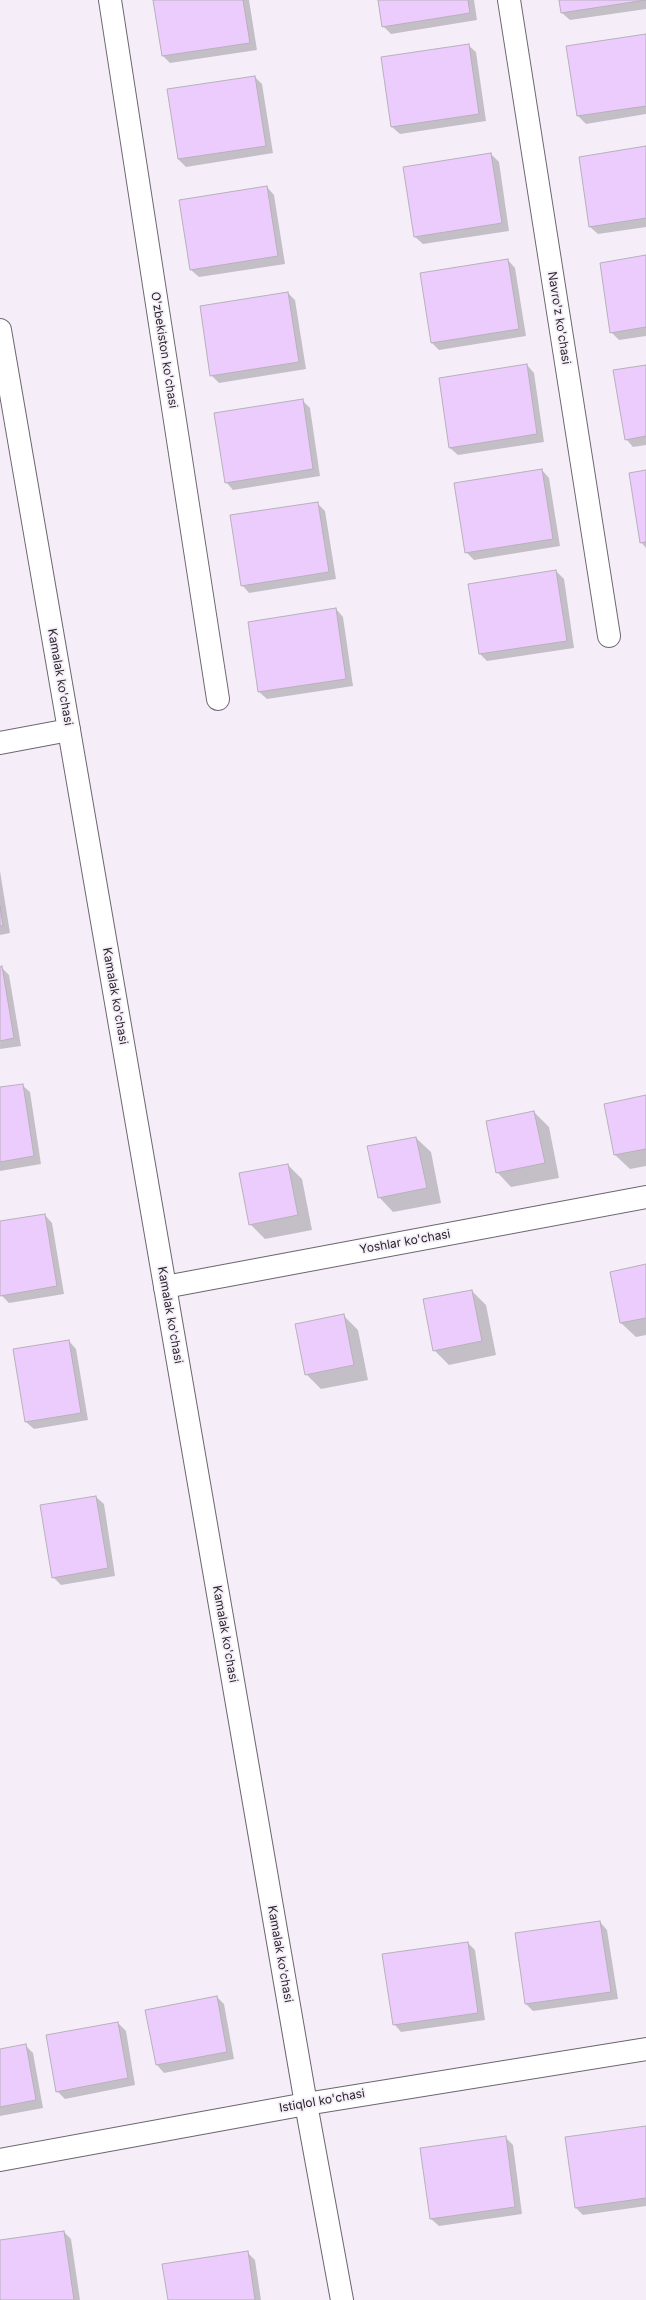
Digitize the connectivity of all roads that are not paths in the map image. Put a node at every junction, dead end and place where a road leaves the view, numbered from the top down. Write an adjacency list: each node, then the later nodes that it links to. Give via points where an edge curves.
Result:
1 (110, 0): 5 (street, O'zbekiston ko'chasi)
2 (510, 0): 4 (street, Navro'z ko'chasi)
3 (0, 330): 6 (street, Kamalak ko'chasi)
4 (609, 636)
5 (218, 699)
6 (69, 730): 7 (street); 9 (street, Kamalak ko'chasi)
7 (0, 743)
8 (646, 1197): 9 (street, Yoshlar ko'chasi)
9 (164, 1286): 11 (street, Kamalak ko'chasi)
10 (646, 2049): 11 (street, Istiqlol ko'chasi)
11 (306, 2104): 12 (street, Istiqlol ko'chasi); 13 (street, Kamalak ko'chasi)
12 (0, 2160)
13 (342, 2300)

